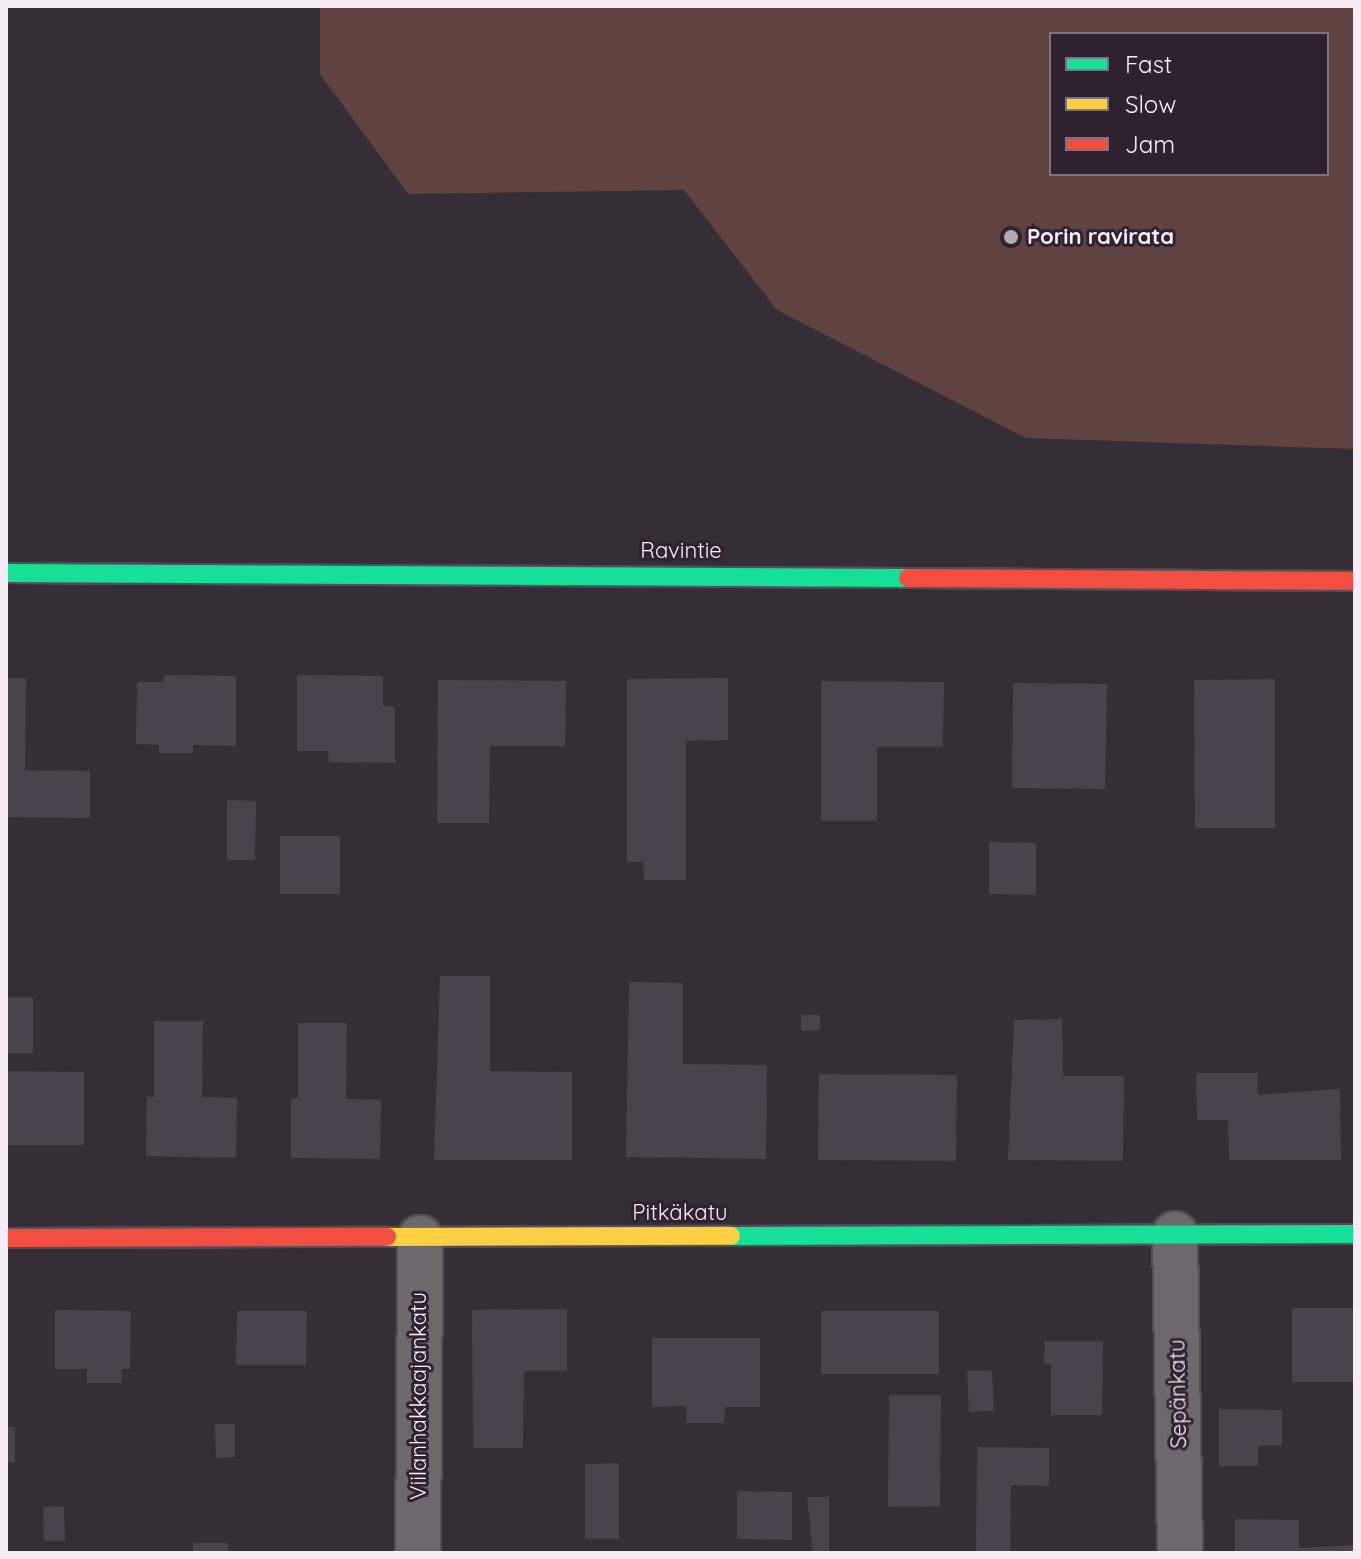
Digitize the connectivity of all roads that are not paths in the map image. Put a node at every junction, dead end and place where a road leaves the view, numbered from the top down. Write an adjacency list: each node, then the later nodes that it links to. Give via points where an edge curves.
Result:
1 (6, 573): 2 (street, Ravintie)
2 (1355, 581)
3 (1175, 1234): 4 (street, Pitkäkatu); 6 (street, Pitkäkatu); 8 (street, Sepänkatu)
4 (1355, 1234)
5 (6, 1238): 6 (street, Pitkäkatu)
6 (420, 1238): 7 (street, Viilanhakkaajankatu)
7 (418, 1553)
8 (1180, 1553)

